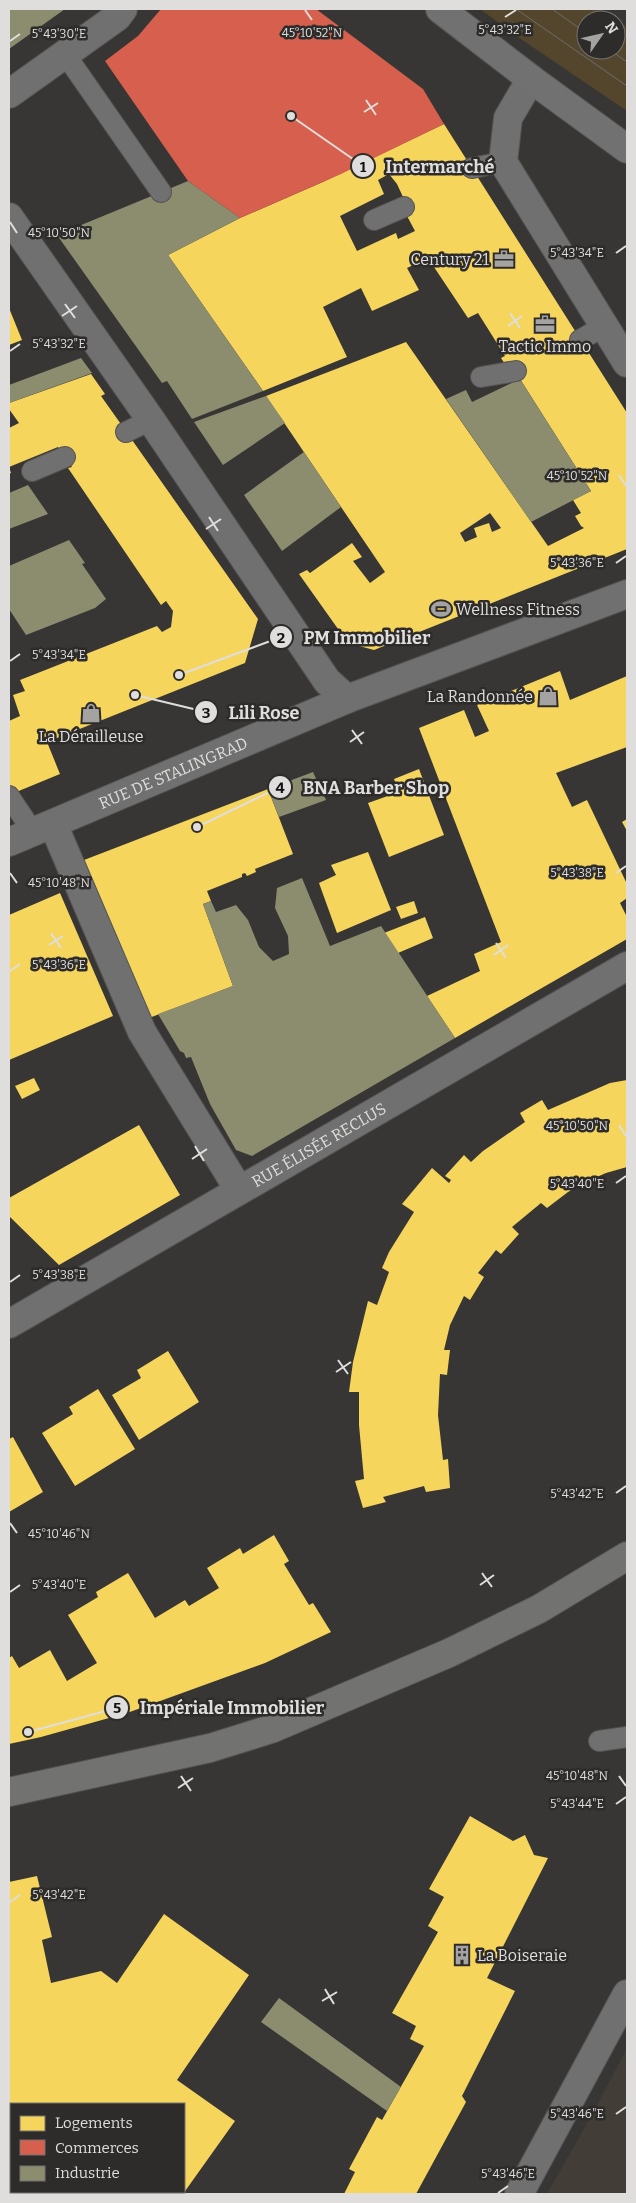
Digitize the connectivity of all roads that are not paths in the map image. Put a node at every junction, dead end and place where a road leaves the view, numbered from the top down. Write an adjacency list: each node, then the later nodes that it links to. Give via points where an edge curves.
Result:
1 (123, 9): 3 (street)
2 (440, 9): 4 (main road)
3 (65, 54): 5 (street); 9 (lane)
4 (531, 79): 6 (main road); 7 (street, via 508,118)
5 (9, 94)
6 (627, 148)
7 (503, 162): 8 (lane); 13 (street)
8 (472, 168)
9 (160, 192)
10 (404, 207): 12 (lane)
11 (9, 217): 18 (street)
12 (374, 220)
13 (604, 326): 14 (lane); 15 (street)
14 (580, 340)
15 (627, 363)
16 (516, 371): 17 (lane)
17 (481, 377)
18 (151, 420): 19 (lane); 23 (street, via 327,681)
19 (126, 432)
20 (65, 457): 21 (lane)
21 (32, 471)
22 (627, 594): 23 (street, RUE DE STALINGRAD)
23 (347, 699): 25 (street, RUE DE STALINGRAD)
24 (9, 796): 25 (lane)
25 (32, 833): 27 (street, via 142,1032)
26 (627, 966): 27 (street, RUE ÉLISÉE RECLUS)
27 (239, 1190): 28 (street, RUE ÉLISÉE RECLUS)
28 (9, 1324)
29 (627, 1556): 32 (street, via 538,1609 458,1648 271,1729 210,1748)
30 (627, 1737): 31 (lane)
31 (599, 1741)
32 (9, 1792)
33 (627, 1994): 34 (street)
34 (519, 2194)

